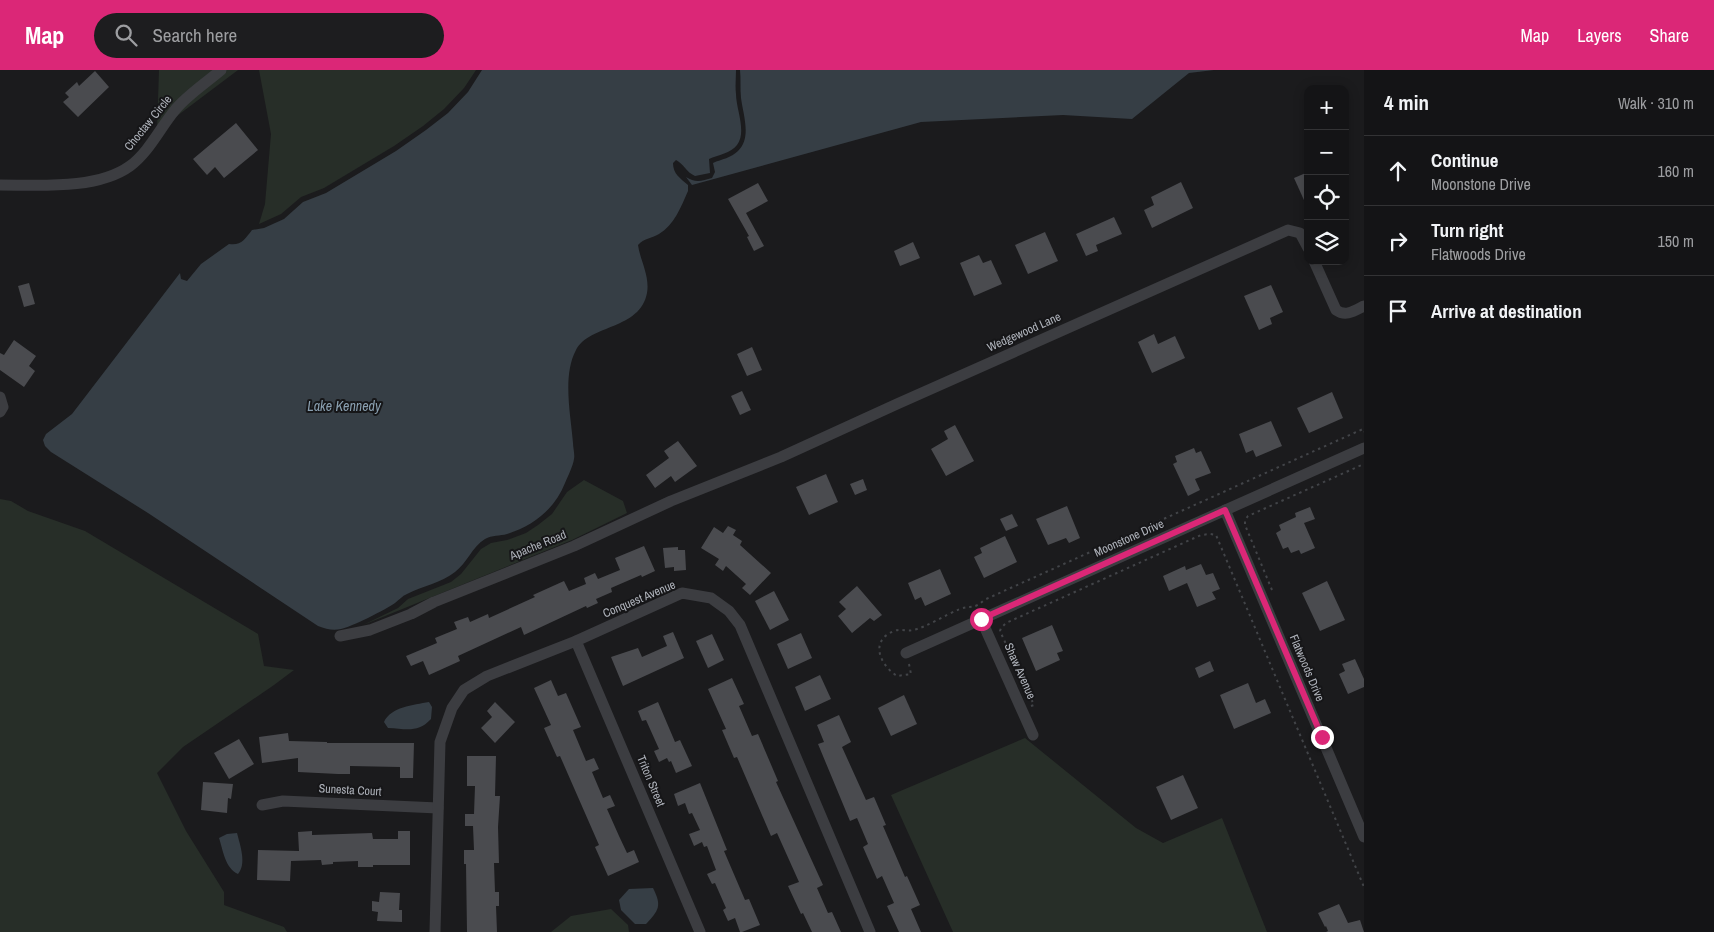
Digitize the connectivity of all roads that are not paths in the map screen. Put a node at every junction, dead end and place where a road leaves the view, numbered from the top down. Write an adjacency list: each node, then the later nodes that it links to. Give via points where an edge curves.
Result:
1 (221, 70): 2 (street, Choctaw Circle, via 176,108 145,152 115,174 72,184)
2 (0, 185)
3 (1304, 240): 9 (street, Wedgewood Lane, via 1300,233 1288,230)
4 (1316, 265): 5 (street, via 1336,310 1345,314)
5 (1364, 306)
6 (0, 397): 7 (street, via 3,404)
7 (0, 412)
8 (1364, 448): 10 (street, Moonstone Drive)
9 (744, 472): 12 (street, Apache Road, via 411,614 370,630)
10 (1225, 510): 11 (street, Moonstone Drive); 18 (street, Flatwoods Drive)
11 (981, 619): 14 (street, Moonstone Drive); 15 (street, Shaw Avenue)
12 (340, 636)
13 (576, 641): 17 (street, Conquest Avenue, via 487,676 464,690 452,708 440,742); 20 (street, Triton Street); 21 (street, Conquest Avenue, via 682,593 711,598 730,611 740,625)
14 (906, 653)
15 (1033, 735)
16 (262, 805): 17 (street, Sunesta Court, via 283,801)
17 (438, 808): 19 (street, Conquest Avenue)
18 (1364, 837)
19 (435, 932)
20 (700, 932)
21 (870, 932)

